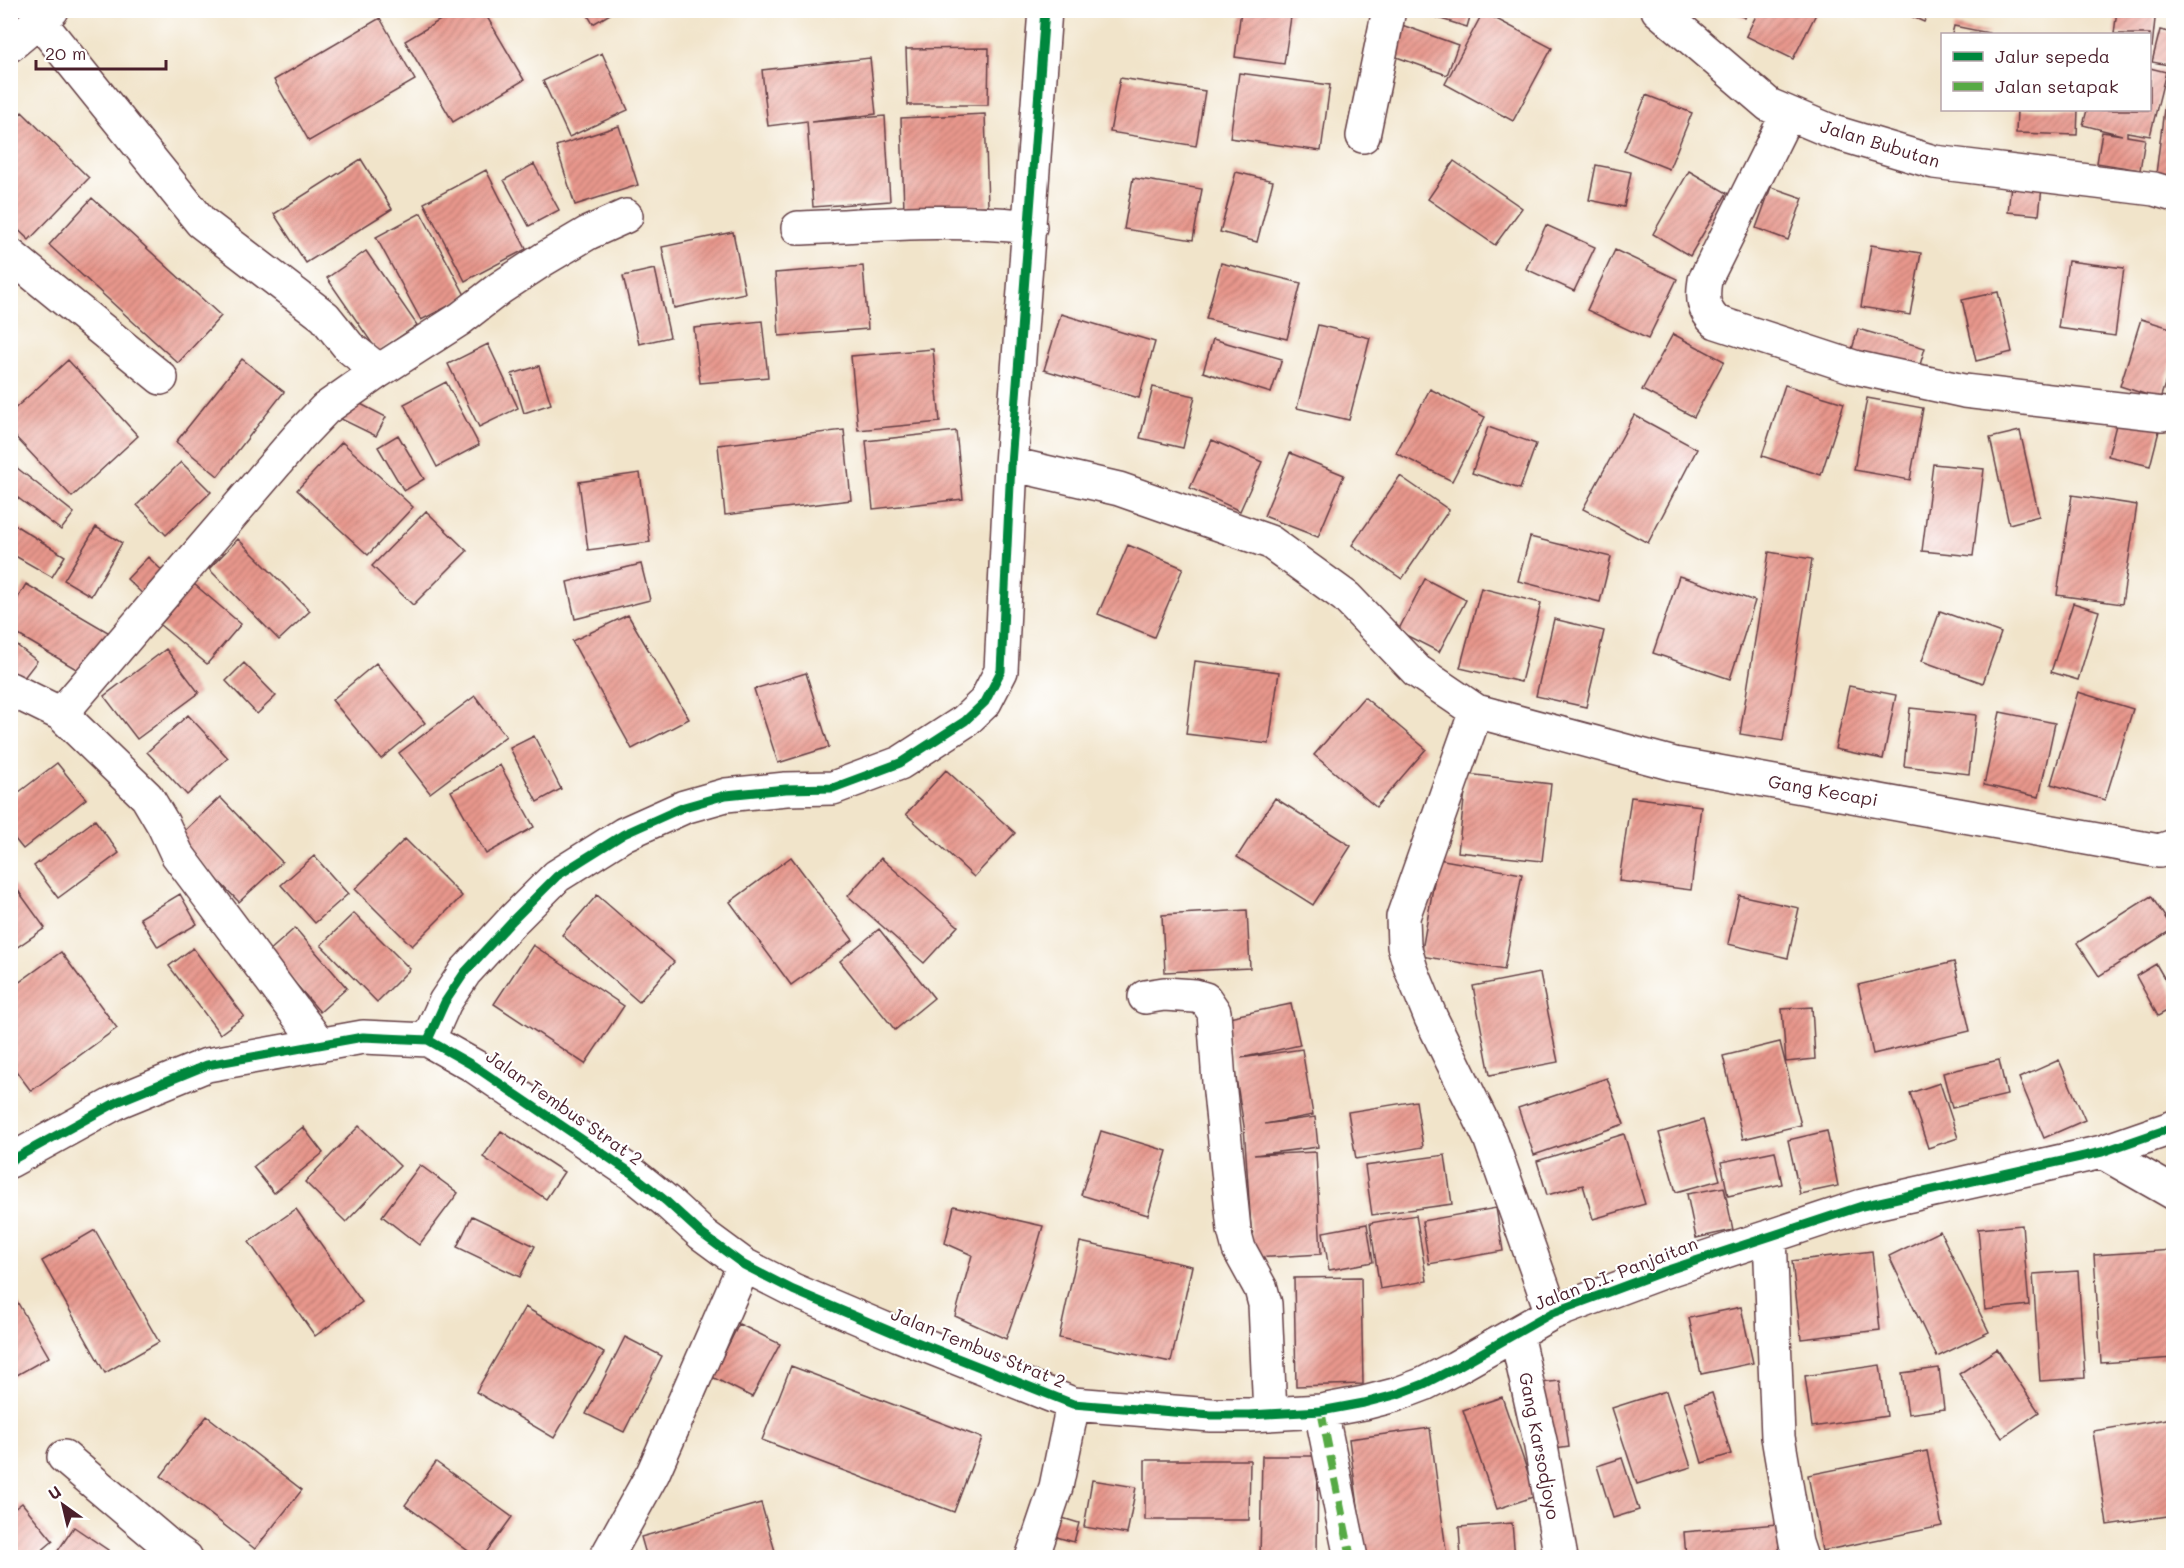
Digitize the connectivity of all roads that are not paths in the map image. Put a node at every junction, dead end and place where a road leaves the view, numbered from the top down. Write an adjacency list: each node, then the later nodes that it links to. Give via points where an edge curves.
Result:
1 (1046, 10): 10 (street)
2 (1389, 10): 7 (street)
3 (1658, 10): 6 (street, Jalan Bubutan, via 1768,105)
4 (45, 16): 5 (street); 13 (street, via 201,222 325,317 349,346)
5 (10, 45)
6 (1788, 113): 8 (street, Jalan Bubutan, via 1833,132 1934,162 2154,189); 15 (street, via 1705,280 1703,301 1707,314 1716,322 1854,367 1953,388)
7 (1363, 136)
8 (2174, 195)
9 (626, 216): 13 (street, via 543,259 460,319)
10 (1030, 227): 11 (street, via 938,223); 16 (street)
11 (798, 228)
12 (10, 255): 14 (street)
13 (379, 370): 19 (street, via 325,409 300,435)
14 (161, 378)
15 (2163, 414)
16 (1011, 464): 18 (street, Gang Kecapi, via 1119,489 1270,542 1346,597 1417,671); 22 (street, via 1001,671 985,702 965,721 900,763 833,788 726,795 684,807 624,834 557,876 513,920 465,972 445,1002)
17 (10, 689): 19 (street)
18 (1476, 711): 20 (street, Gang Kecapi, via 1674,764 2159,850); 30 (street, via 1403,917 1404,946 1431,1018 1490,1138)
19 (61, 714): 23 (street, via 147,797 177,854)
20 (2174, 846)
21 (1145, 997): 34 (street, via 1195,996 1205,999 1214,1012 1234,1230 1265,1304)
22 (428, 1040): 23 (street, Jalan Tembus Strat 2, via 363,1037); 29 (street, Jalan Tembus Strat 2, via 474,1065 630,1172)
23 (320, 1045): 26 (street, Jalan Tembus Strat 2, via 207,1065 119,1101)
24 (2174, 1127): 25 (street, Jalan D.I. Panjaitan)
25 (2102, 1152): 27 (street); 28 (street, Jalan D.I. Panjaitan, via 1862,1206)
26 (10, 1161)
27 (2174, 1193)
28 (1770, 1236): 30 (street, Jalan D.I. Panjaitan); 41 (street, via 1778,1437)
29 (744, 1265): 32 (street, Jalan Tembus Strat 2, via 877,1326); 37 (street, via 653,1473)
30 (1552, 1312): 31 (street, Jalan D.I. Panjaitan)
31 (1516, 1334): 33 (street, Jalan D.I. Panjaitan, via 1424,1384 1364,1403); 40 (street, Gang Karsodjoyo)
32 (1072, 1404): 34 (street, Jalan D.I. Panjaitan, via 1212,1415); 38 (street, via 1056,1487)
33 (1321, 1411): 34 (street, Jalan D.I. Panjaitan); 39 (street)
34 (1270, 1414)
35 (64, 1457): 36 (street)
36 (186, 1557)
37 (606, 1557)
38 (1032, 1557)
39 (1351, 1557)
40 (1561, 1557)
41 (1801, 1557)

